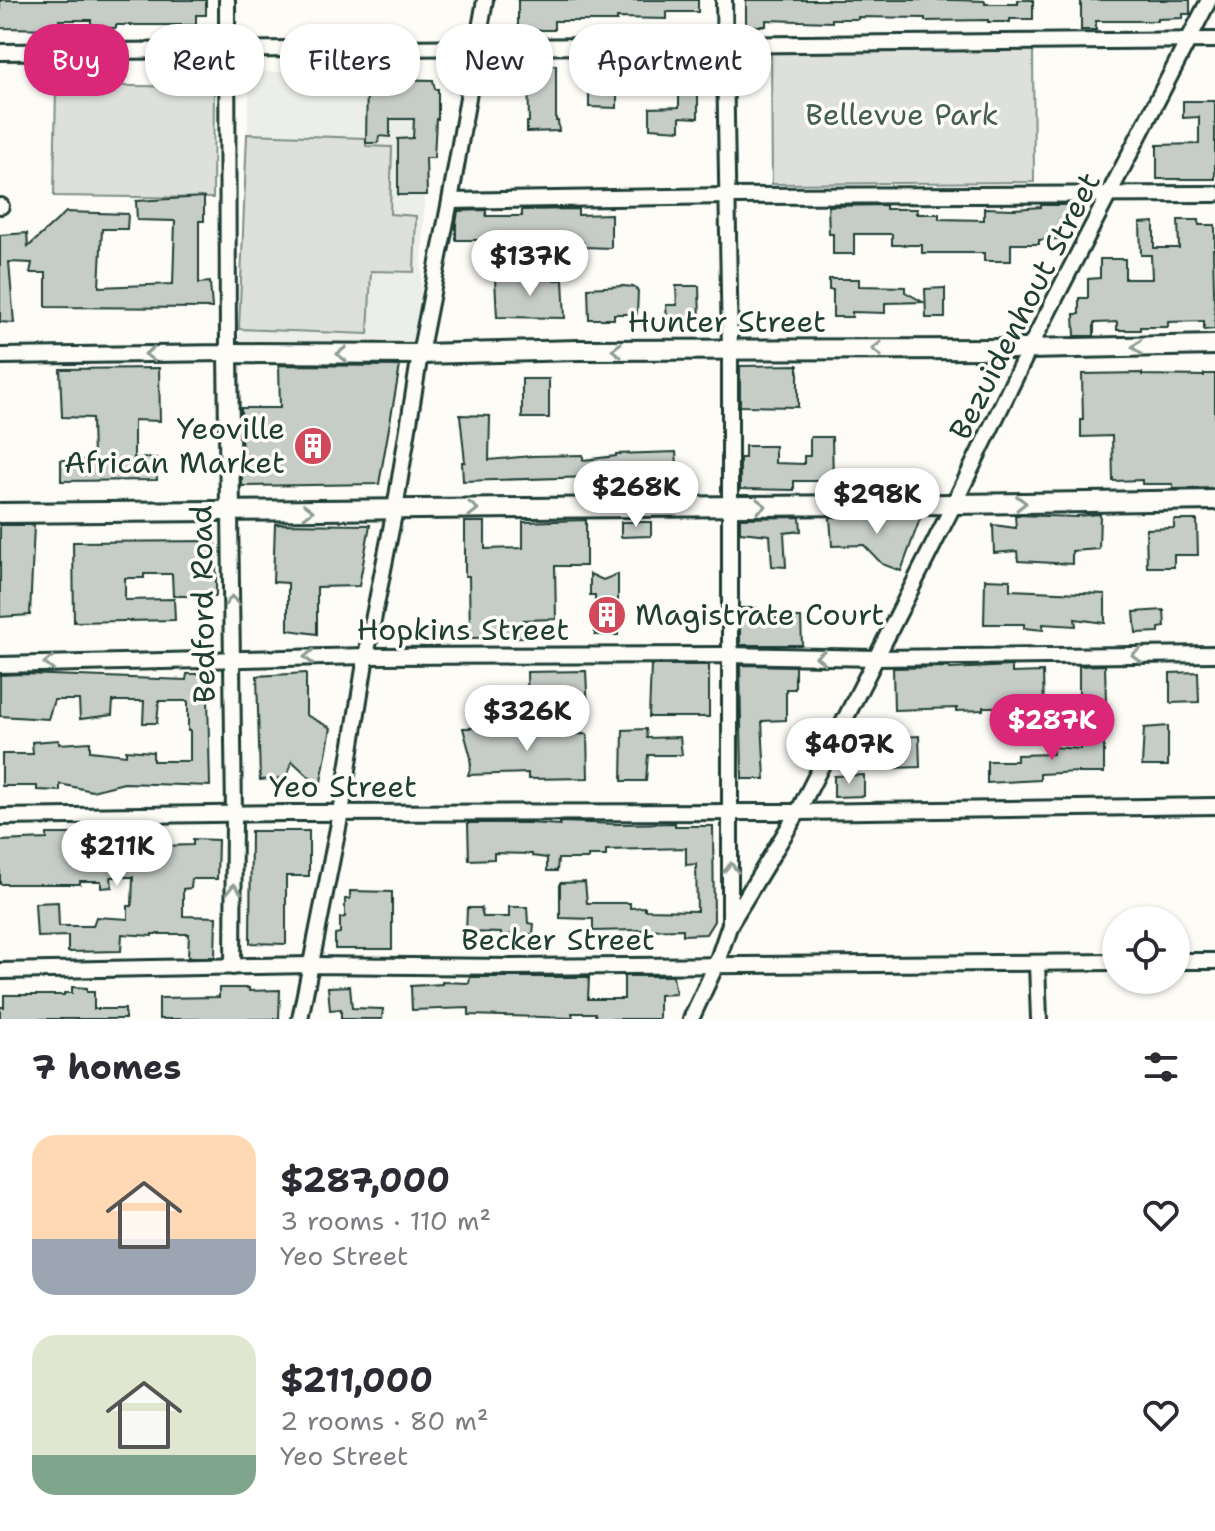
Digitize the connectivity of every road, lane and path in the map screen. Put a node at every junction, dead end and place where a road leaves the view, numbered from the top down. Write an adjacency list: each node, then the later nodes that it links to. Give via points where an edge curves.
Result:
1 (227, 0): 5 (street, Bedford Road)
2 (485, 0): 6 (street)
3 (724, 0): 7 (street)
4 (1209, 0): 9 (street, Bezuidenhout Street)
5 (227, 24)
6 (481, 24)
7 (725, 24)
8 (1215, 40): 9 (street)
9 (1189, 41): 10 (street); 19 (street, Bezuidenhout Street)
10 (771, 45)
11 (436, 47): 12 (street)
12 (264, 50)
13 (145, 51): 14 (street)
14 (0, 52)
15 (227, 96): 25 (street, Bedford Road)
16 (468, 96): 21 (street)
17 (726, 96): 20 (street)
18 (1215, 194): 19 (street)
19 (1110, 195): 20 (street); 23 (street, Bezuidenhout Street)
20 (727, 196): 21 (street); 24 (street)
21 (450, 201): 26 (street)
22 (1215, 345): 23 (main road, Hunter Street, one-way to 23)
23 (1029, 349): 24 (main road, Hunter Street, one-way to 24); 29 (street, Bezuidenhout Street)
24 (730, 350): 26 (main road, Hunter Street, one-way to 26); 30 (street)
25 (228, 353): 26 (main road, Hunter Street, one-way to 25); 27 (street, Hunter Street, one-way to 27); 32 (main road, Bedford Road)
26 (420, 354): 31 (street)
27 (0, 356)
28 (1215, 500): 29 (main road, one-way to 28)
29 (954, 504): 30 (main road, one-way to 29); 37 (street, Bezuidenhout Street)
30 (730, 507): 31 (main road, one-way to 30); 35 (street)
31 (395, 509): 32 (main road, one-way to 31); 36 (street)
32 (230, 512): 33 (main road); 38 (street, Bedford Road, one-way to 32)
33 (0, 513)
34 (1215, 654): 37 (street, Hopkins Street, one-way to 37)
35 (729, 655): 36 (street, Hopkins Street); 37 (street, Hopkins Street, one-way to 35); 41 (street)
36 (366, 656): 38 (street, Hopkins Street, one-way to 38); 43 (street)
37 (876, 658): 42 (street, Bezuidenhout Street)
38 (233, 660): 39 (street, Hopkins Street, one-way to 39); 44 (street, Bedford Road)
39 (0, 665)
40 (1215, 806): 42 (street, Yeo Street)
41 (731, 812): 42 (street, Yeo Street); 43 (street, Yeo Street); 46 (street, one-way to 41)
42 (798, 812): 46 (street, Bezuidenhout Street)
43 (341, 813): 44 (street, Yeo Street); 51 (street)
44 (234, 814): 45 (street, Yeo Street); 53 (street, Bedford Road, one-way to 44)
45 (0, 817)
46 (730, 924): 52 (street, Bezuidenhout Street)
47 (1190, 961): 48 (street)
48 (1215, 961)
49 (1102, 962): 50 (street, Becker Street)
50 (1037, 964): 52 (street, Becker Street); 57 (street)
51 (310, 965): 52 (street, Becker Street); 53 (street, Becker Street); 55 (street)
52 (716, 965): 56 (street, Bezuidenhout Street)
53 (233, 967): 54 (street, Becker Street)
54 (0, 971)
55 (300, 1019)
56 (691, 1019)
57 (1039, 1019)

